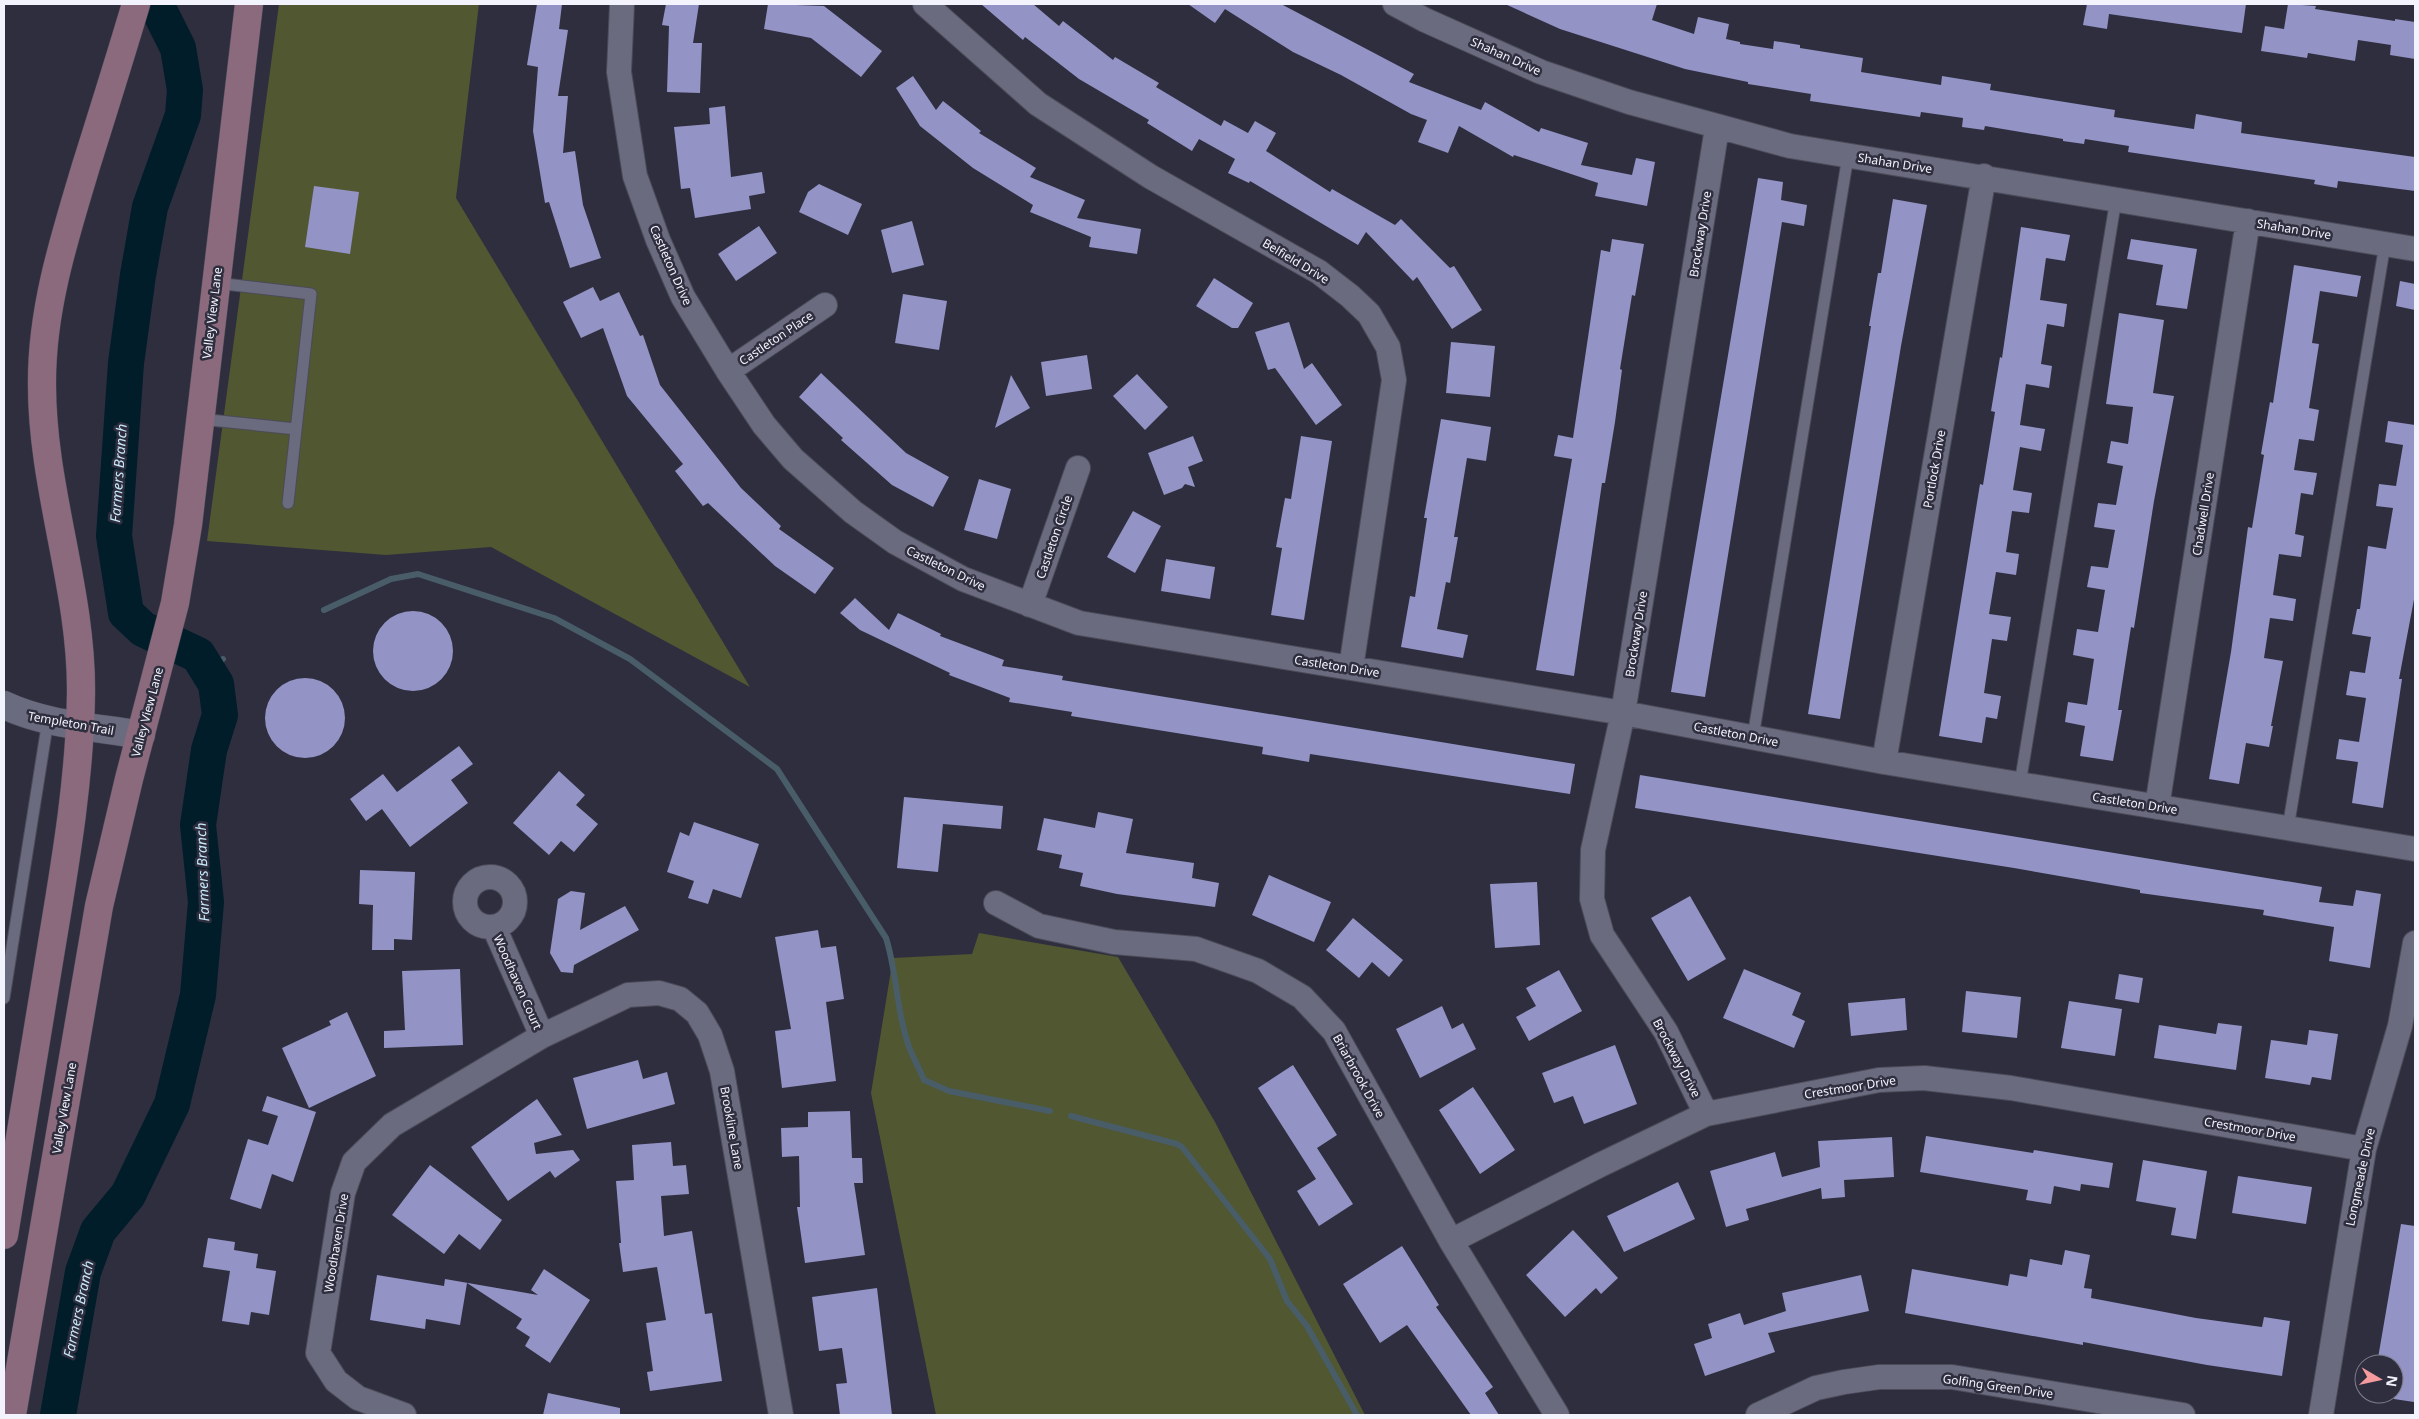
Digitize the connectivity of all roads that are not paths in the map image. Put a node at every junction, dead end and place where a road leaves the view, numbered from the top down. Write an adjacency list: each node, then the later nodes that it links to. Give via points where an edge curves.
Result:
1 (136, 4): 25 (main road, via 62,244 46,327 43,425 73,604 81,692)
2 (249, 4): 13 (main road, Valley View Lane)
3 (622, 4): 15 (street, Castleton Drive, via 619,72 635,176 683,297)
4 (1395, 4): 6 (street, Shahan Drive, via 1541,72)
5 (937, 7): 21 (street, Belfield Drive, via 1038,104 1151,177 1319,272 1369,314 1388,347 1394,380)
6 (1717, 128): 7 (street, Shahan Drive); 23 (street, Brockway Drive)
7 (1848, 156): 8 (street, Shahan Drive); 27 (lane)
8 (1984, 176): 9 (street, Shahan Drive); 28 (street, Portlock Drive)
9 (2116, 199): 10 (street, Shahan Drive); 29 (lane)
10 (2248, 221): 11 (street, Shahan Drive); 30 (street, Chadwell Drive)
11 (2385, 244): 12 (street, Shahan Drive); 31 (lane)
12 (2415, 249)
13 (216, 283): 16 (main road, Valley View Lane); 17 (lane, via 311,294)
14 (825, 305): 15 (street, Castleton Place)
15 (728, 371): 20 (street, Castleton Drive, via 764,425 793,459 853,512 895,542 962,579)
16 (200, 418): 17 (lane); 26 (main road, Valley View Lane, via 175,603)
17 (296, 429): 19 (lane)
18 (1078, 468): 20 (street, Castleton Circle)
19 (288, 502)
20 (1030, 605): 21 (street, Castleton Drive, via 1079,623)
21 (1351, 668): 23 (street, Castleton Drive)
22 (4, 705): 24 (street, Templeton Trail, via 22,714)
23 (1623, 713): 27 (street, Castleton Drive); 38 (street, Brockway Drive, via 1594,850 1592,899 1602,935 1666,1032)
24 (48, 720): 25 (street, Templeton Trail); 36 (lane)
25 (79, 725): 26 (street, Templeton Trail); 40 (main road, via 66,855)
26 (140, 735): 42 (main road, Valley View Lane, via 99,906)
27 (1753, 737): 28 (street, Castleton Drive)
28 (1884, 762): 29 (street, Castleton Drive)
29 (2020, 784): 30 (street, Castleton Drive)
30 (2157, 807): 31 (street, Castleton Drive)
31 (2288, 828): 32 (street, Castleton Drive)
32 (2415, 849)
33 (996, 903): 41 (street, Briarbrook Drive, via 1039,926 1114,942 1196,949 1258,971 1302,997 1334,1031)
34 (494, 927): 37 (street, Woodhaven Court)
35 (2415, 943): 39 (street, Longmeade Drive, via 2400,1026)
36 (4, 998)
37 (542, 1036): 43 (street, Woodhaven Drive, via 392,1125 354,1162 343,1193 318,1353 336,1381 358,1398); 44 (street, Brookline Lane, via 628,995 659,993 680,999 697,1013 710,1035 722,1071)
38 (1706, 1114): 39 (street, Crestmoor Drive, via 1879,1080 1924,1078 2011,1088); 41 (street, Crestmoor Drive)
39 (2364, 1149): 48 (street, Longmeade Drive)
40 (4, 1235)
41 (1451, 1241): 45 (street, Briarbrook Drive)
42 (12, 1415)
43 (404, 1415)
44 (781, 1415)
45 (1557, 1415)
46 (1758, 1415): 47 (street, Golfing Green Drive, via 1816,1388 1844,1382 1879,1377 1952,1377)
47 (2183, 1415)
48 (2321, 1415)

